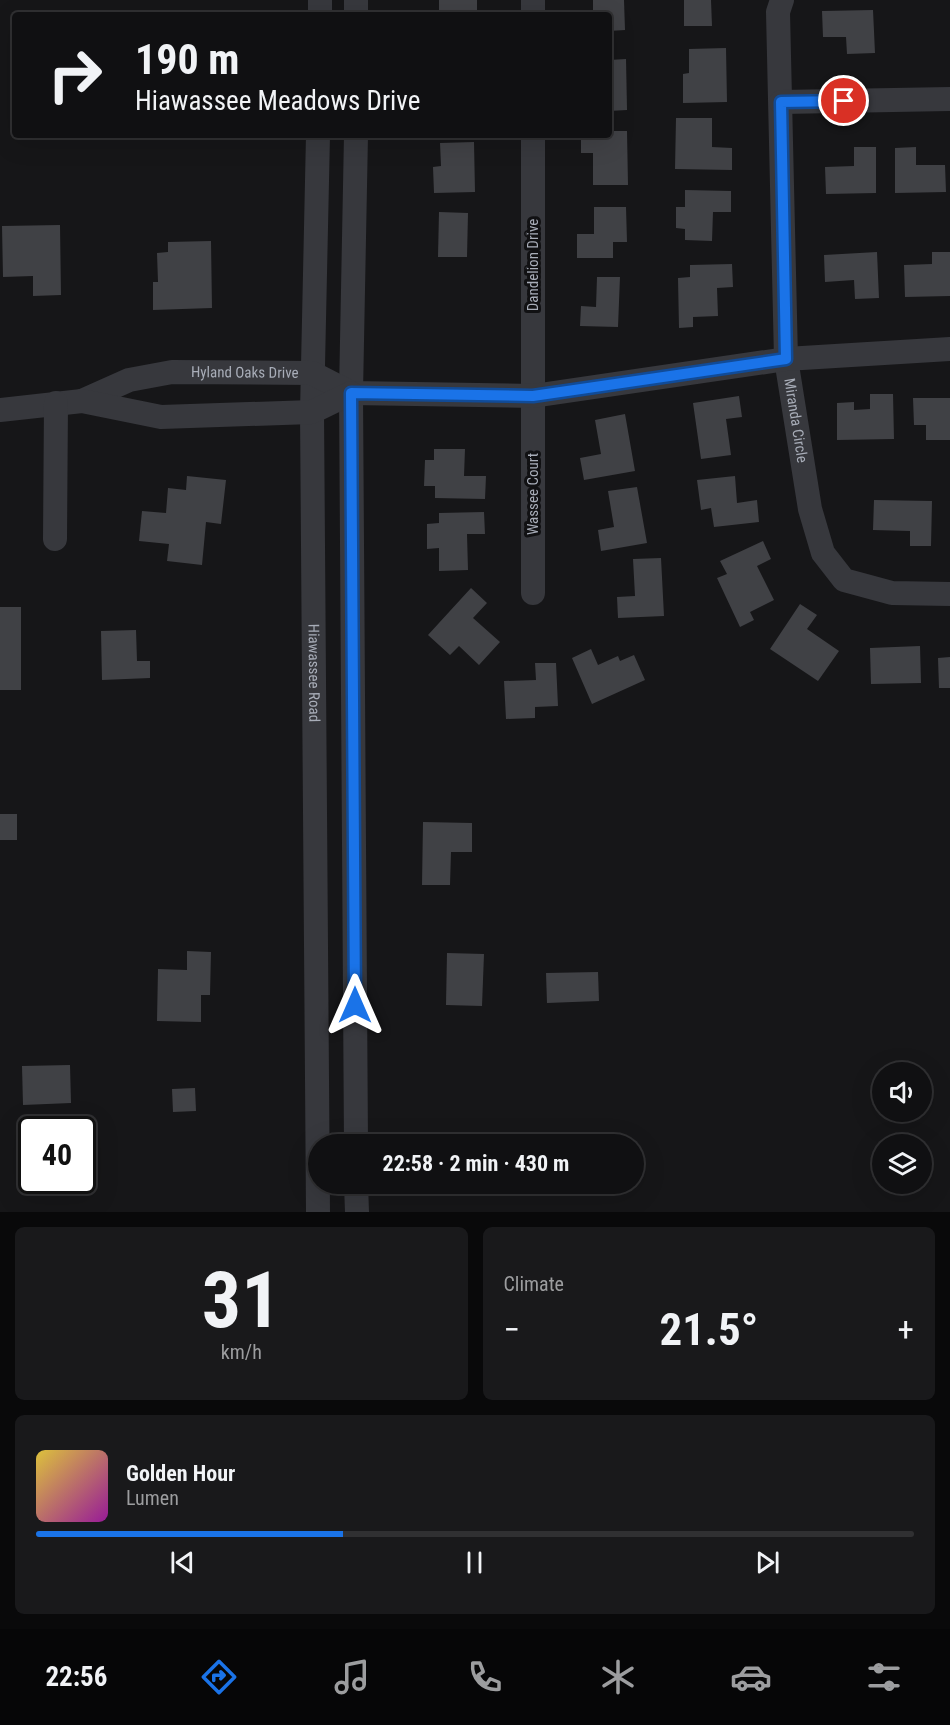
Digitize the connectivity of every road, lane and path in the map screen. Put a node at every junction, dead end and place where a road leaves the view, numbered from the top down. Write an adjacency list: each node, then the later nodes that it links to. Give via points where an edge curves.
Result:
1 (782, 0): 3 (street, Miranda Circle, via 778,12)
2 (950, 99): 3 (street)
3 (781, 102): 8 (street, Miranda Circle)
4 (318, 138): 9 (street, Hiawassee Road)
5 (356, 138): 10 (street)
6 (533, 138): 11 (street, Dandelion Drive)
7 (950, 349): 8 (street)
8 (786, 359): 11 (street); 18 (street, Miranda Circle, via 810,509 823,553 844,580 892,593)
9 (312, 373): 10 (street, Hyland Oaks Drive); 12 (street, Hyland Oaks Drive, via 172,372 129,380); 15 (street, Hiawassee Road)
10 (351, 393): 11 (street); 15 (street, Hyland Oaks Drive); 19 (street)
11 (533, 396): 17 (street, Wassee Court)
12 (82, 401): 13 (street, Hyland Oaks Drive); 15 (street, Hyland Oaks Drive, via 161,417)
13 (56, 403): 14 (street, Hyland Oaks Drive); 16 (street)
14 (0, 410)
15 (312, 412): 21 (street, Hiawassee Road)
16 (55, 540)
17 (533, 593)
18 (950, 594)
19 (356, 1134)
20 (356, 1194): 22 (street)
21 (318, 1212)
22 (357, 1212)

